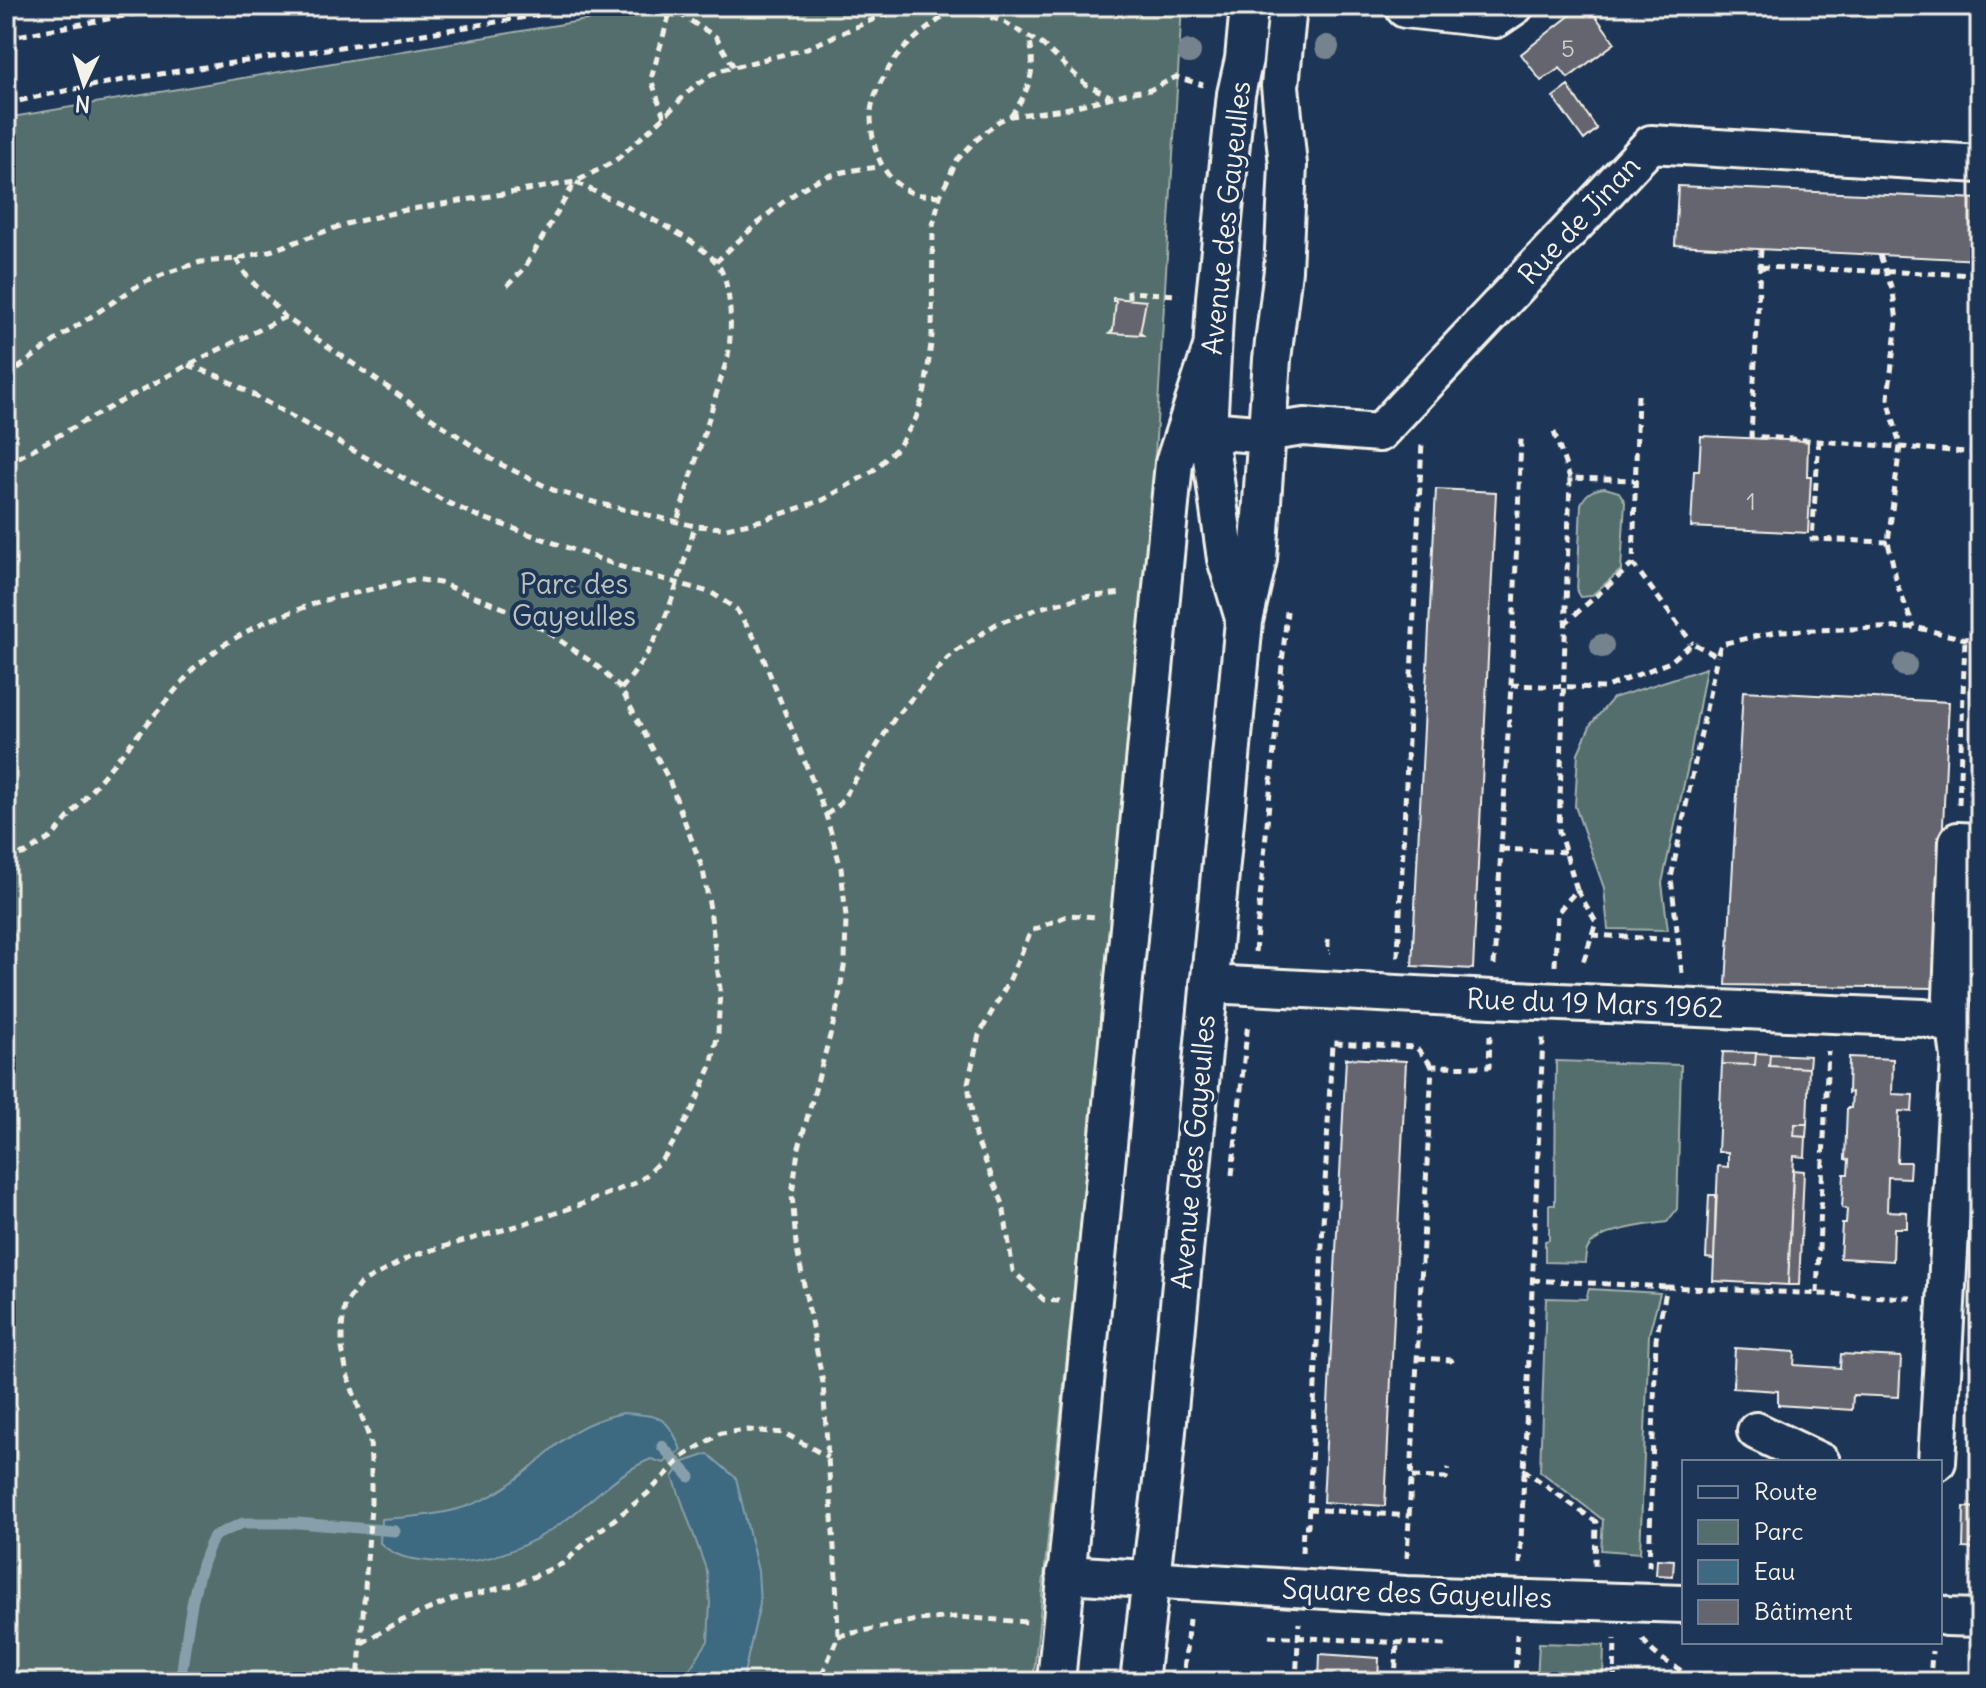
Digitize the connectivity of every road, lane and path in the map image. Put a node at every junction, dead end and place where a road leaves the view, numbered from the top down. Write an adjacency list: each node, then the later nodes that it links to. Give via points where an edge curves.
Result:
1 (177, 6): 11 (path)
2 (591, 6): 15 (path)
3 (1249, 6): 13 (street, Avenue des Gayeulles)
4 (1515, 6): 7 (street, via 1496,19)
5 (669, 7): 12 (path, via 716,37); 17 (path, via 651,79)
6 (1288, 7): 7 (path, via 1357,15); 40 (street, Avenue des Gayeulles, via 1280,86 1288,165 1283,270)
7 (1405, 7)
8 (953, 10): 10 (path, via 975,12); 12 (path, via 923,8 881,16 805,49); 19 (path, via 909,45 878,88 871,112)
9 (1980, 18): 18 (path)
10 (1029, 36): 14 (path, via 1085,84); 16 (path, via 1032,79)
11 (6, 38)
12 (734, 67): 17 (path, via 693,87)
13 (1236, 94): 14 (path, via 1176,77 1150,90); 32 (street, Avenue des Gayeulles)
14 (1111, 97): 16 (path)
15 (6, 104)
16 (1011, 116): 21 (path, via 957,160)
17 (664, 117): 20 (path, via 615,161)
18 (1978, 164): 40 (street, Rue de Jinan, via 1651,144 1379,433 1304,427)
19 (881, 167): 21 (path, via 912,193); 26 (path, via 818,180)
20 (575, 182): 24 (path, via 406,210); 26 (path, via 691,241); 30 (path, via 524,269)
21 (940, 196): 53 (path, via 933,225 932,336 925,390 899,446 873,471 823,500 726,528)
22 (1761, 249): 27 (path)
23 (1880, 255): 28 (path)
24 (236, 259): 33 (path); 36 (path, via 201,262 139,285)
25 (1979, 260): 29 (path)
26 (716, 262): 52 (path, via 730,307 728,356)
27 (1760, 267): 28 (path); 44 (path, via 1751,436)
28 (1886, 273): 29 (path); 45 (path, via 1897,321 1888,398)
29 (1979, 275): 38 (path)
30 (507, 286)
31 (1129, 298): 32 (path, via 1129,292)
32 (1215, 298): 34 (street, Avenue des Gayeulles)
33 (285, 317): 35 (path); 52 (path, via 496,462 553,490)
34 (1212, 347): 39 (street, Avenue des Gayeulles); 57 (street, via 1174,463)
35 (188, 365): 47 (path); 56 (path, via 221,377 475,515)
36 (6, 377)
37 (1638, 395): 50 (path)
38 (1980, 399)
39 (1208, 430): 40 (street); 59 (street, Avenue des Gayeulles, via 1226,559)
40 (1267, 432): 59 (street, Avenue des Gayeulles, via 1258,559)
41 (1554, 432): 49 (path)
42 (1423, 436): 80 (path, via 1398,955)
43 (1521, 439): 66 (path)
44 (1819, 440): 45 (path); 54 (path, via 1812,539)
45 (1900, 446): 46 (path); 54 (path)
46 (1980, 453)
47 (6, 464)
48 (1980, 473): 51 (path)
49 (1570, 478): 50 (path); 60 (path)
50 (1634, 480): 55 (path)
51 (1980, 507)
52 (677, 522): 53 (path)
53 (695, 526): 56 (path)
54 (1888, 542): 61 (path)
55 (1633, 564): 60 (path); 64 (path)
56 (677, 583): 68 (path, via 660,633); 69 (path, via 712,593 736,609 757,642)
57 (1160, 594): 69 (path, via 1083,597 996,624 951,655 905,705 839,805); 75 (street)
58 (1287, 606): 82 (path)
59 (1244, 621): 81 (street, Avenue des Gayeulles)
60 (1564, 624): 67 (path)
61 (1914, 627): 63 (path); 65 (path, via 1780,631 1721,644)
62 (1980, 637): 63 (path)
63 (1965, 639): 70 (path)
64 (1692, 643): 65 (path); 67 (path, via 1670,662 1604,688)
65 (1717, 656): 78 (path, via 1671,878)
66 (1511, 685): 67 (path); 71 (path)
67 (1563, 687): 72 (path, via 1559,831)
68 (621, 689): 73 (path, via 546,631 440,583 415,579 321,601 262,623 194,668 52,837); 123 (path, via 669,780 703,870 720,989 711,1066 666,1155 640,1181 517,1226 411,1256 360,1284 345,1304 342,1348 370,1440)
69 (826, 815): 98 (path, via 841,868 845,961 792,1194 796,1244 823,1383)
70 (1969, 841): 87 (street, via 1952,997)
71 (1501, 849): 72 (path); 83 (path)
72 (1566, 852): 74 (path)
73 (6, 858)
74 (1577, 890): 76 (path, via 1596,922); 84 (path, via 1557,913)
75 (1129, 920): 94 (street); 94 (path, via 1069,915 1031,931 979,1035 968,1083 975,1136 1003,1204 1013,1271 1044,1300)
76 (1592, 935): 78 (path); 84 (path)
77 (1328, 939): 79 (path, via 1328,952)
78 (1678, 940): 85 (path)
79 (1342, 952)
80 (1384, 955)
81 (1209, 984): 82 (street, Rue du 19 Mars 1962); 108 (street, Avenue des Gayeulles)
82 (1251, 987): 83 (street, Rue du 19 Mars 1962); 89 (path)
83 (1492, 999): 84 (street, Rue du 19 Mars 1962); 88 (path, via 1489,1067)
84 (1556, 1002): 85 (street, Rue du 19 Mars 1962); 90 (path)
85 (1687, 1007): 86 (street, Rue du 19 Mars 1962)
86 (1830, 1014): 87 (street, Rue du 19 Mars 1962, via 1924,1018); 92 (path)
87 (1968, 1027): 93 (street, via 1960,1057)
88 (1432, 1066): 95 (path); 104 (path, via 1416,1047 1332,1043)
89 (1230, 1191)
90 (1531, 1280): 91 (path); 102 (path)
91 (1667, 1287): 92 (path); 111 (path, via 1656,1339)
92 (1817, 1293): 93 (path)
93 (1946, 1299): 100 (street)
94 (1092, 1303): 106 (street)
95 (1418, 1358): 96 (path, via 1451,1360); 103 (path)
96 (1454, 1365)
97 (1756, 1431): 99 (street)
98 (829, 1458): 119 (path); 123 (path, via 784,1433 721,1433 684,1456 564,1563 517,1584 451,1600)
99 (1817, 1460)
100 (1937, 1460)
101 (1449, 1468): 103 (path, via 1446,1478)
102 (1522, 1469): 107 (path, via 1596,1522); 113 (path)
103 (1412, 1477): 105 (path)
104 (1308, 1509): 105 (path); 110 (path)
105 (1410, 1516): 112 (path)
106 (1065, 1574): 108 (street, Square des Gayeulles); 117 (street)
107 (1595, 1576)
108 (1150, 1581): 109 (street, Square des Gayeulles); 118 (street, Avenue des Gayeulles)
109 (1190, 1583): 110 (street, Square des Gayeulles); 121 (path)
110 (1300, 1589): 112 (street, Square des Gayeulles)
111 (1646, 1591): 113 (street, Square des Gayeulles); 114 (street, Square des Gayeulles); 135 (path, via 1642,1637 1651,1652 1688,1674)
112 (1406, 1595): 113 (street, Square des Gayeulles)
113 (1519, 1598): 134 (path)
114 (1682, 1603)
115 (1942, 1615): 116 (street)
116 (1980, 1618)
117 (1061, 1625): 119 (path, via 957,1617); 129 (street)
118 (1146, 1633): 121 (path); 130 (street, Avenue des Gayeulles)
119 (838, 1636): 128 (path)
120 (1269, 1636): 122 (path)
121 (1187, 1637): 131 (path)
122 (1298, 1638): 124 (path); 132 (path)
123 (362, 1643): 127 (path)
124 (1397, 1643): 126 (path); 133 (path)
125 (1934, 1644): 136 (path)
126 (1445, 1645)
127 (358, 1682)
128 (819, 1682)
129 (1056, 1682)
130 (1139, 1682)
131 (1183, 1682)
132 (1296, 1682)
133 (1395, 1682)
134 (1515, 1682)
135 (1692, 1682)
136 (1930, 1682)

